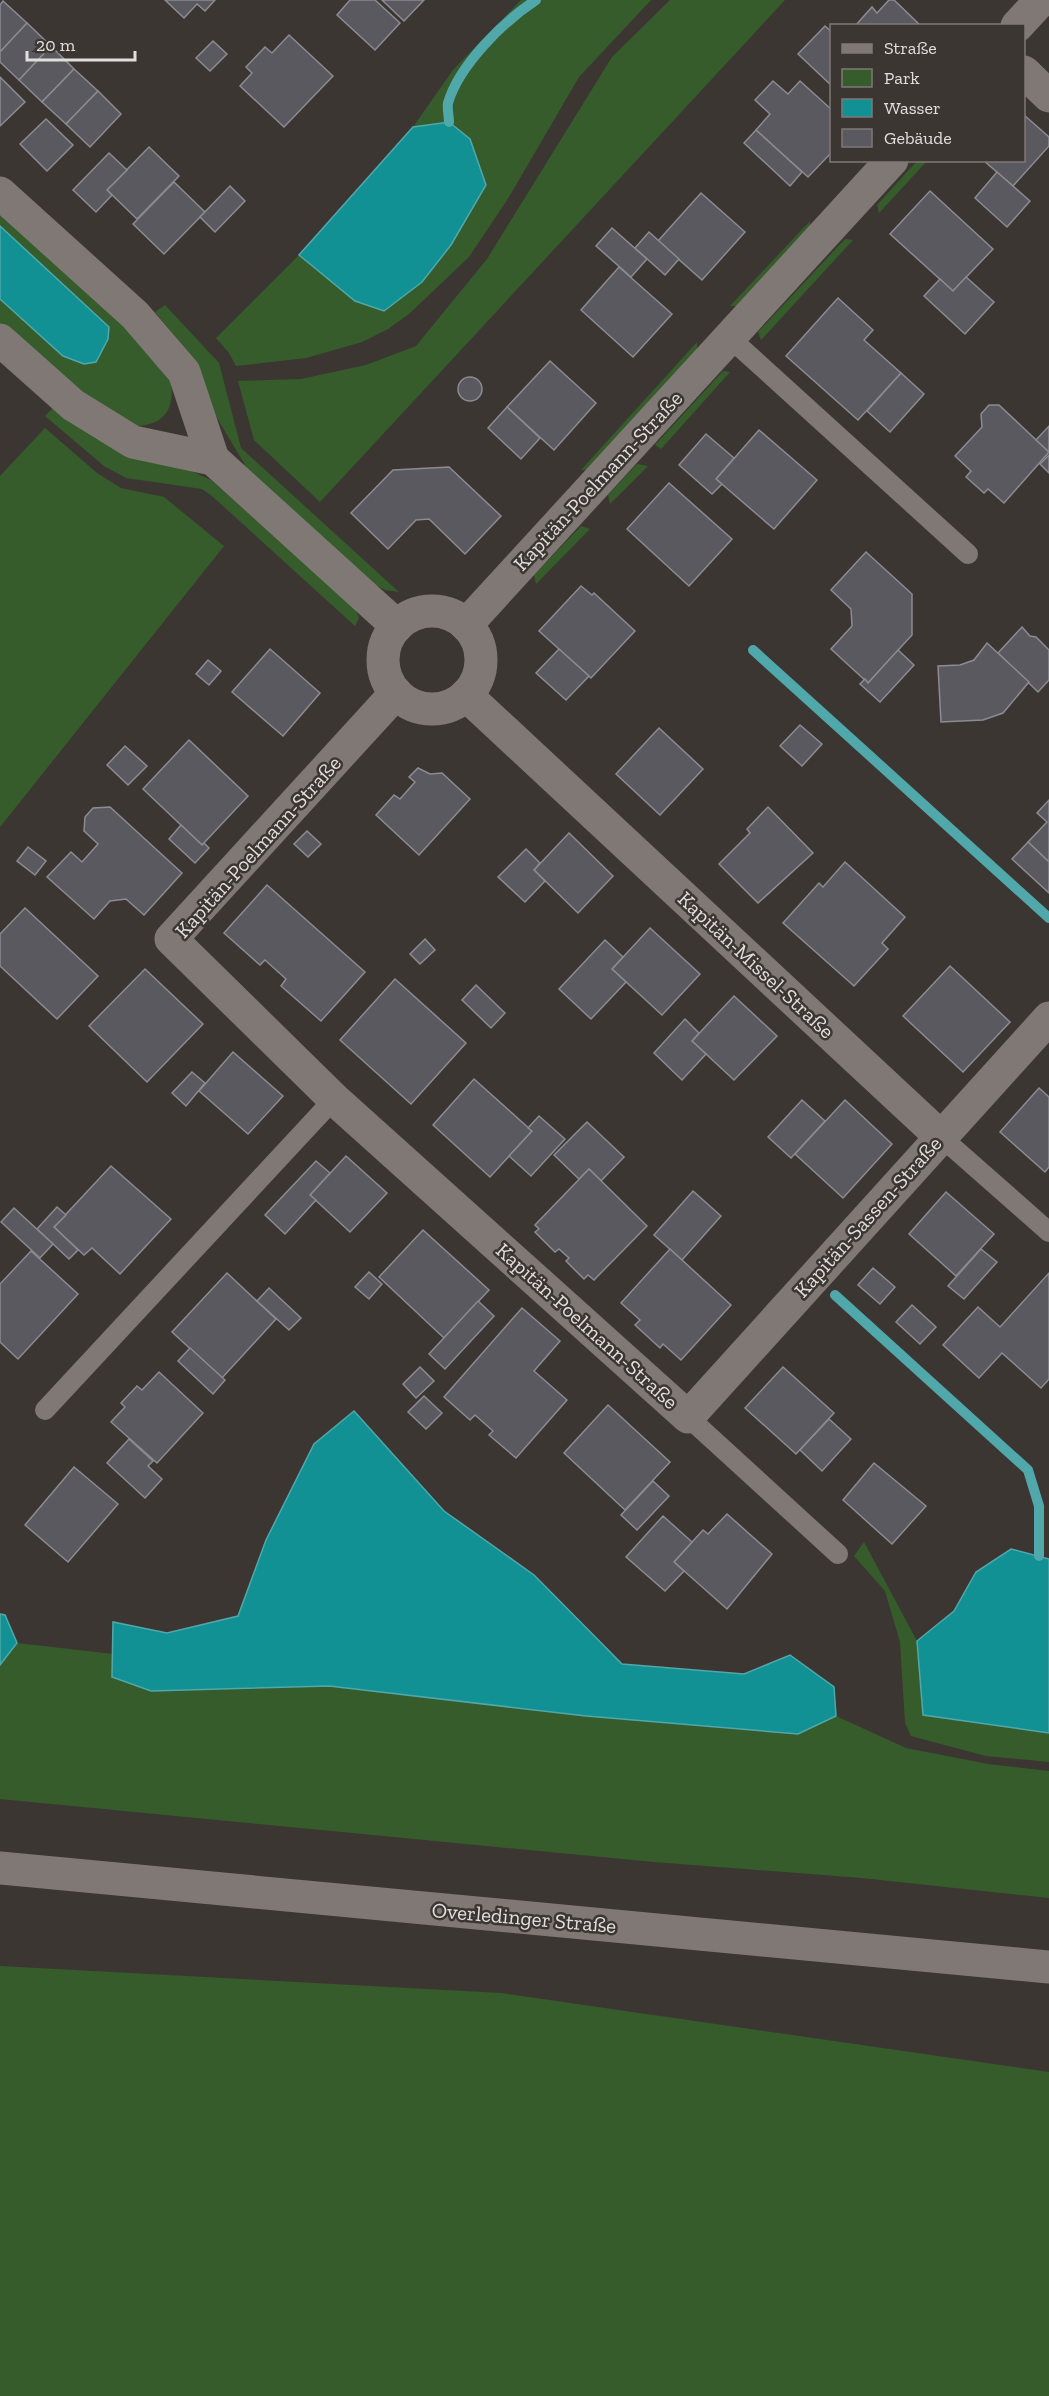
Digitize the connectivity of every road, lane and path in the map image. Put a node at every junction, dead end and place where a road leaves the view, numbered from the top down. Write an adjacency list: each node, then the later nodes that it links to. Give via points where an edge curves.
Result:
1 (1041, 0): 2 (street)
2 (1019, 24)
3 (1025, 74): 4 (street)
4 (1049, 96)
5 (890, 162): 7 (street, Kapitän-Poelmann-Straße)
6 (0, 193): 9 (street, via 135,315 184,372)
7 (730, 338): 10 (lane); 11 (street, Kapitän-Poelmann-Straße)
8 (0, 340): 9 (street, via 73,405 133,442)
9 (213, 459): 12 (street)
10 (968, 554)
11 (466, 625): 12 (street, via 439,611 409,617); 14 (street, via 480,647 482,660 474,686)
12 (397, 626): 13 (street, via 389,636 383,660)
13 (396, 693): 14 (street, via 418,706 431,708 444,708); 16 (street, Kapitän-Poelmann-Straße, via 171,939)
14 (466, 695): 17 (street, Kapitän-Missel-Straße)
15 (1049, 1018): 17 (street, Kapitän-Sassen-Straße)
16 (334, 1098): 19 (lane); 20 (street, Kapitän-Poelmann-Straße)
17 (940, 1136): 18 (lane, Kapitän-Missel-Straße); 20 (street, Kapitän-Sassen-Straße)
18 (1049, 1232)
19 (45, 1410)
20 (688, 1417): 21 (lane, Kapitän-Poelmann-Straße)
21 (838, 1554)
22 (0, 1868): 23 (street, Overledinger Straße)
23 (1049, 1967)

